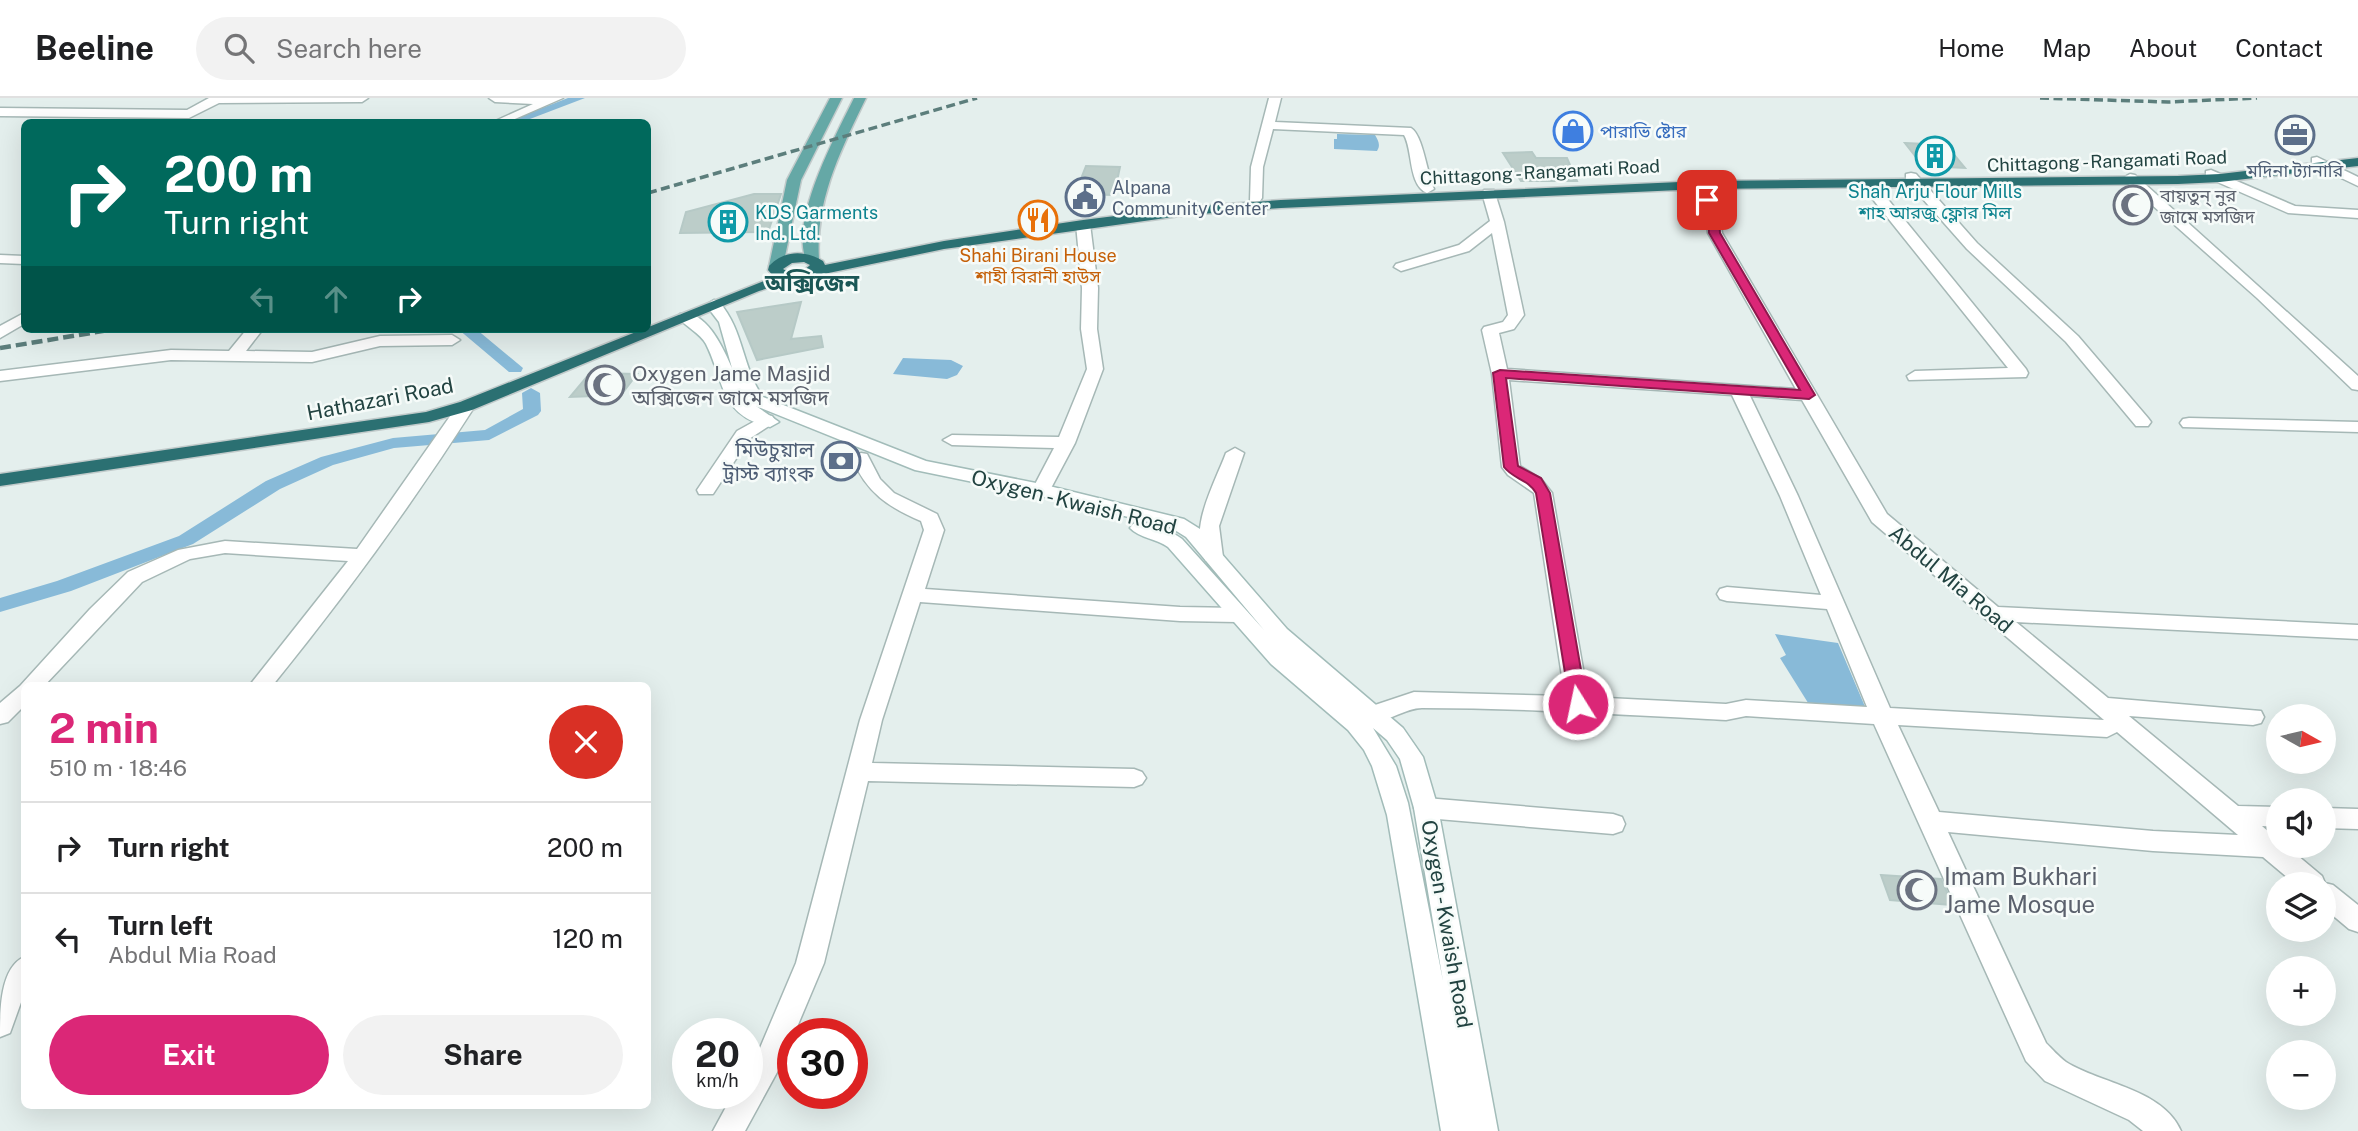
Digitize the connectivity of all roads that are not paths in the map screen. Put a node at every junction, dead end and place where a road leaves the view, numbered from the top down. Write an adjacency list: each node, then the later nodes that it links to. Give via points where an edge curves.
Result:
1 (217, 98): 2 (street); 8 (street, via 192,114)
2 (362, 98)
3 (495, 98): 7 (street)
4 (836, 98): 31 (main road, via 794,180)
5 (860, 98): 29 (main road, via 824,174 809,239)
6 (1275, 98): 12 (street)
7 (555, 99): 9 (street)
8 (0, 112)
9 (506, 119)
10 (0, 120): 11 (street)
11 (21, 121)
12 (1270, 125): 21 (street, via 1407,131 1412,134); 23 (street, via 1257,167)
13 (2358, 159): 14 (highway, Chittagong - Rangamati Road)
14 (2322, 163): 15 (highway, Chittagong - Rangamati Road); 18 (street)
15 (2216, 176): 17 (highway, Chittagong - Rangamati Road); 24 (street, via 2294,210)
16 (1914, 180): 17 (highway, Chittagong - Rangamati Road); 19 (highway, Chittagong - Rangamati Road); 21 (highway, Chittagong - Rangamati Road, via 1689,178); 51 (street, via 1972,246 2072,339)
17 (2131, 180): 46 (street)
18 (2358, 183)
19 (1868, 184): 20 (highway, Chittagong - Rangamati Road); 45 (street, via 2020,373)
20 (1702, 185): 22 (highway, Chittagong - Rangamati Road); 48 (street, Abdul Mia Road, via 1715,233)
21 (1427, 189): 23 (highway, Chittagong - Rangamati Road)
22 (1489, 193): 25 (street); 26 (highway, Chittagong - Rangamati Road, via 1187,211)
23 (1255, 198): 29 (highway, Chittagong - Rangamati Road, via 1073,218)
24 (2358, 214)
25 (1497, 222): 30 (street, via 1464,248); 43 (street, via 1516,315 1508,326 1490,330)
26 (1083, 224): 29 (highway, Chittagong - Rangamati Road); 55 (street, via 1095,369)
27 (0, 259): 28 (street)
28 (21, 260)
29 (815, 265): 31 (highway)
30 (1401, 267)
31 (780, 271): 32 (highway, Hathazari Road); 35 (highway)
32 (714, 305): 33 (highway, Hathazari Road); 61 (street, Oxygen - Kwaish Road, via 732,335 744,382 757,401 921,466)
33 (686, 317): 36 (highway, Hathazari Road); 50 (street, Oxygen - Kwaish Road, via 712,339 737,403)
34 (21, 320): 37 (street)
35 (651, 323)
36 (651, 331)
37 (0, 333)
38 (253, 333): 42 (street)
39 (626, 333): 58 (highway, Hathazari Road, via 545,368 432,407)
40 (646, 333): 49 (highway, Hathazari Road)
41 (452, 340): 42 (street, via 380,341 312,356)
42 (234, 355): 44 (street, via 171,355)
43 (1500, 373): 47 (street); 73 (street, via 1511,467 1536,481 1543,493)
44 (0, 376)
45 (1915, 376)
46 (2358, 385)
47 (1739, 391): 48 (street); 66 (street)
48 (1809, 395): 67 (street, Abdul Mia Road, via 1879,518)
49 (467, 405): 59 (highway, Hathazari Road, via 374,427); 62 (street)
50 (766, 420): 57 (street, Oxygen - Kwaish Road); 60 (street, via 743,435)
51 (2142, 422)
52 (2189, 423): 53 (street)
53 (2356, 429)
54 (952, 440): 55 (street)
55 (1066, 443): 61 (street)
56 (1235, 453): 63 (street, via 1209,526)
57 (861, 458): 65 (street, via 866,473 891,502 930,518 934,530); 68 (street, Oxygen - Kwaish Road, via 917,478 1165,536)
58 (0, 471)
59 (0, 480)
60 (706, 490)
61 (1041, 490): 63 (street, Oxygen - Kwaish Road, via 1177,523 1193,533)
62 (362, 556): 70 (street, via 225,547 185,554 135,577); 71 (street)
63 (1213, 557): 75 (street, Oxygen - Kwaish Road, via 1279,634)
64 (1727, 594): 66 (street)
65 (912, 596): 68 (street); 80 (street, via 871,720)
66 (1835, 603): 76 (street)
67 (1993, 614): 69 (street); 74 (street, Abdul Mia Road)
68 (1237, 615): 98 (street, Oxygen - Kwaish Road, via 1282,662 1357,725 1392,782)
69 (2358, 632)
70 (35, 682)
71 (263, 682)
72 (21, 696): 77 (street)
73 (1578, 704): 75 (street, via 1414,700); 76 (street)
74 (2102, 706): 78 (street); 83 (street, Abdul Mia Road)
75 (1374, 714): 82 (street, Oxygen - Kwaish Road, via 1411,757)
76 (1882, 715): 79 (street); 87 (street)
77 (0, 716)
78 (2253, 717)
79 (2107, 729)
80 (860, 772): 81 (street); 97 (street, via 810,963 771,1056)
81 (1134, 778)
82 (1426, 808): 88 (street); 99 (street, Oxygen - Kwaish Road)
83 (2232, 816): 84 (street); 89 (street, Abdul Mia Road)
84 (2266, 817)
85 (2336, 818): 86 (street)
86 (2358, 819)
87 (1930, 821): 90 (street); 100 (street, via 2036,1052 2054,1070 2140,1110)
88 (1614, 824)
89 (2266, 844)
90 (2266, 847)
91 (2282, 858): 92 (street, Abdul Mia Road)
92 (2299, 872)
93 (2336, 903): 94 (street)
94 (2358, 921)
95 (21, 974): 96 (street, via 5,1002)
96 (0, 1024)
97 (728, 1131)
98 (1456, 1131)
99 (1483, 1131)
100 (2166, 1131)

